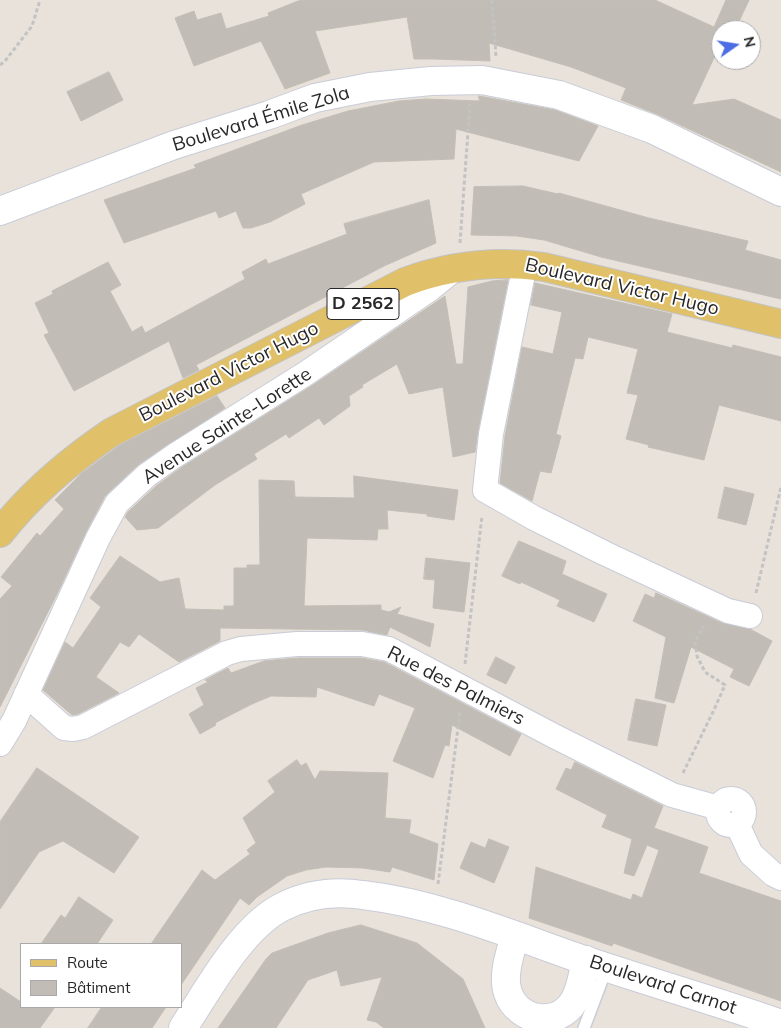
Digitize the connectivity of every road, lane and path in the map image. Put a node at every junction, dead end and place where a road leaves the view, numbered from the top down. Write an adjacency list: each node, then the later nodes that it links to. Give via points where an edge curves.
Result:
1 (40, 0): 3 (path, via 32,26)
2 (492, 0): 4 (path, via 497,63)
3 (0, 65)
4 (482, 80): 5 (main road, Boulevard Émile Zola, via 559,94 643,126); 6 (main road, Boulevard Émile Zola, via 370,87 315,98 174,145); 8 (path, via 471,92)
5 (781, 192)
6 (0, 211)
7 (525, 264): 8 (main road, Boulevard Victor Hugo / D 2562); 9 (main road, Boulevard Victor Hugo / D 2562); 12 (street, via 490,434 484,490 604,553 728,611)
8 (459, 266): 11 (main road, Boulevard Victor Hugo / D 2562, via 405,282 112,432 48,480); 14 (street, Avenue Sainte-Lorette, via 305,374 174,456 147,475 117,503)
9 (781, 324)
10 (781, 487): 12 (path)
11 (1, 531)
12 (750, 616)
13 (706, 622): 16 (path, via 695,642 697,656 705,672 725,685)
14 (26, 694): 15 (street, Avenue Sainte-Lorette); 16 (street, Rue des Palmiers, via 64,728 73,729 83,727 227,653 297,644 362,644 389,649)
15 (0, 744)
16 (672, 795): 17 (street, Rue des Palmiers, via 719,808 722,822 737,824 752,854)
17 (781, 878)
18 (515, 936): 19 (main road, Boulevard Carnot); 20 (main road, via 509,955 507,991); 23 (main road, Boulevard Carnot, via 435,909 371,896 323,894 300,899 280,908 254,927 228,958)
19 (597, 964): 21 (main road, via 574,1001); 22 (main road, Boulevard Carnot)
20 (518, 1016): 21 (main road, via 522,1013 532,1018)
21 (570, 1022)
22 (781, 1024)
23 (183, 1028)

